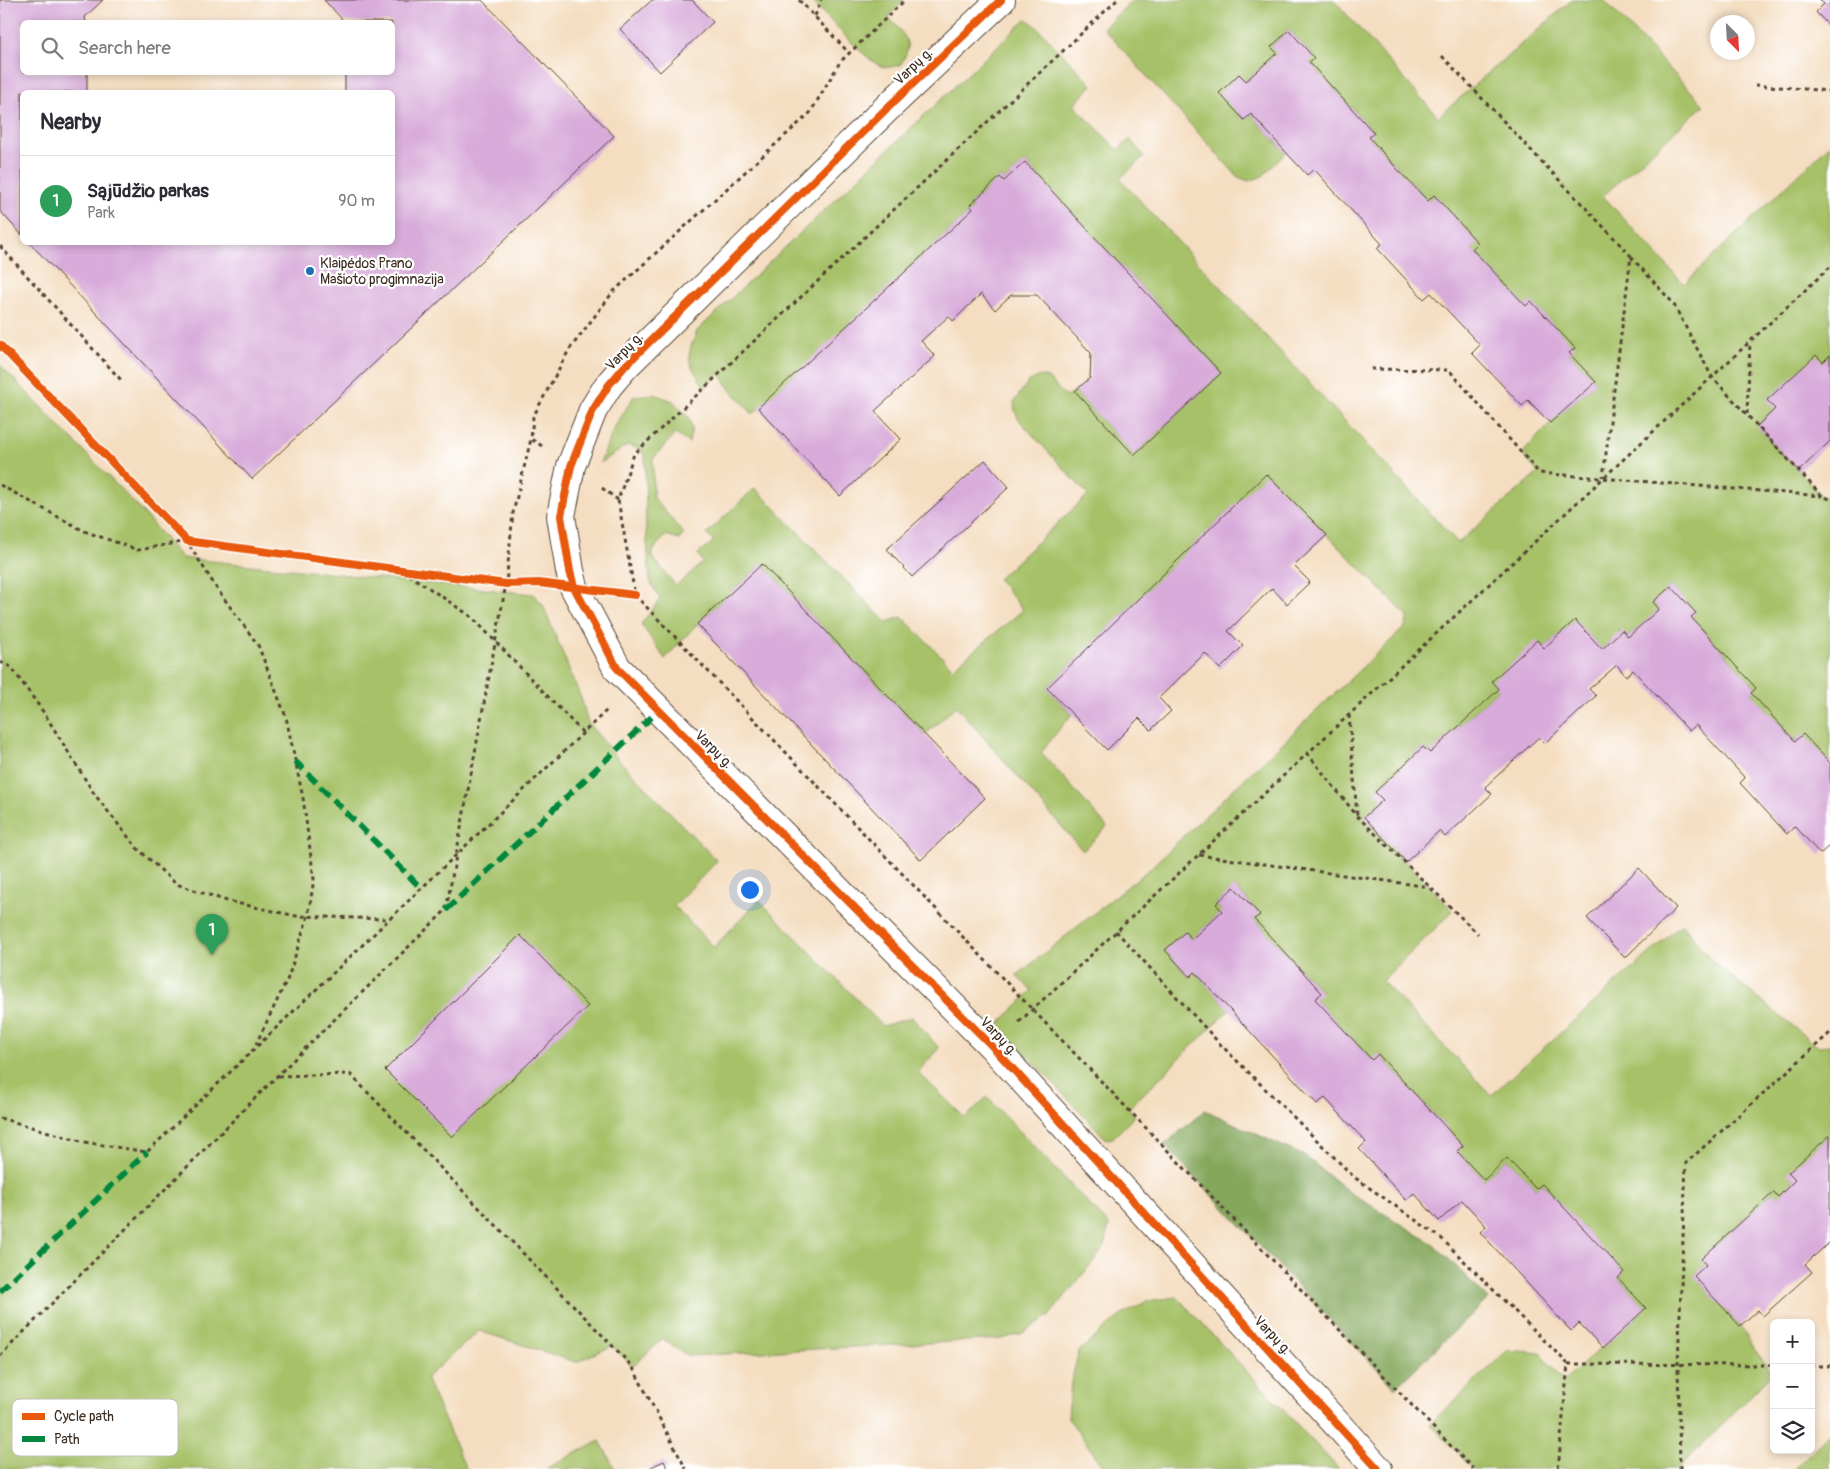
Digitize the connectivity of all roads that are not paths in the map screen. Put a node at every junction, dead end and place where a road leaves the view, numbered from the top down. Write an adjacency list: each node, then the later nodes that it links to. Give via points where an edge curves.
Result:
1 (1001, 0): 2 (street, Varpų g., via 884,111 608,386 593,410 571,466 561,516 574,587 617,668 992,1046)
2 (1378, 1469)

